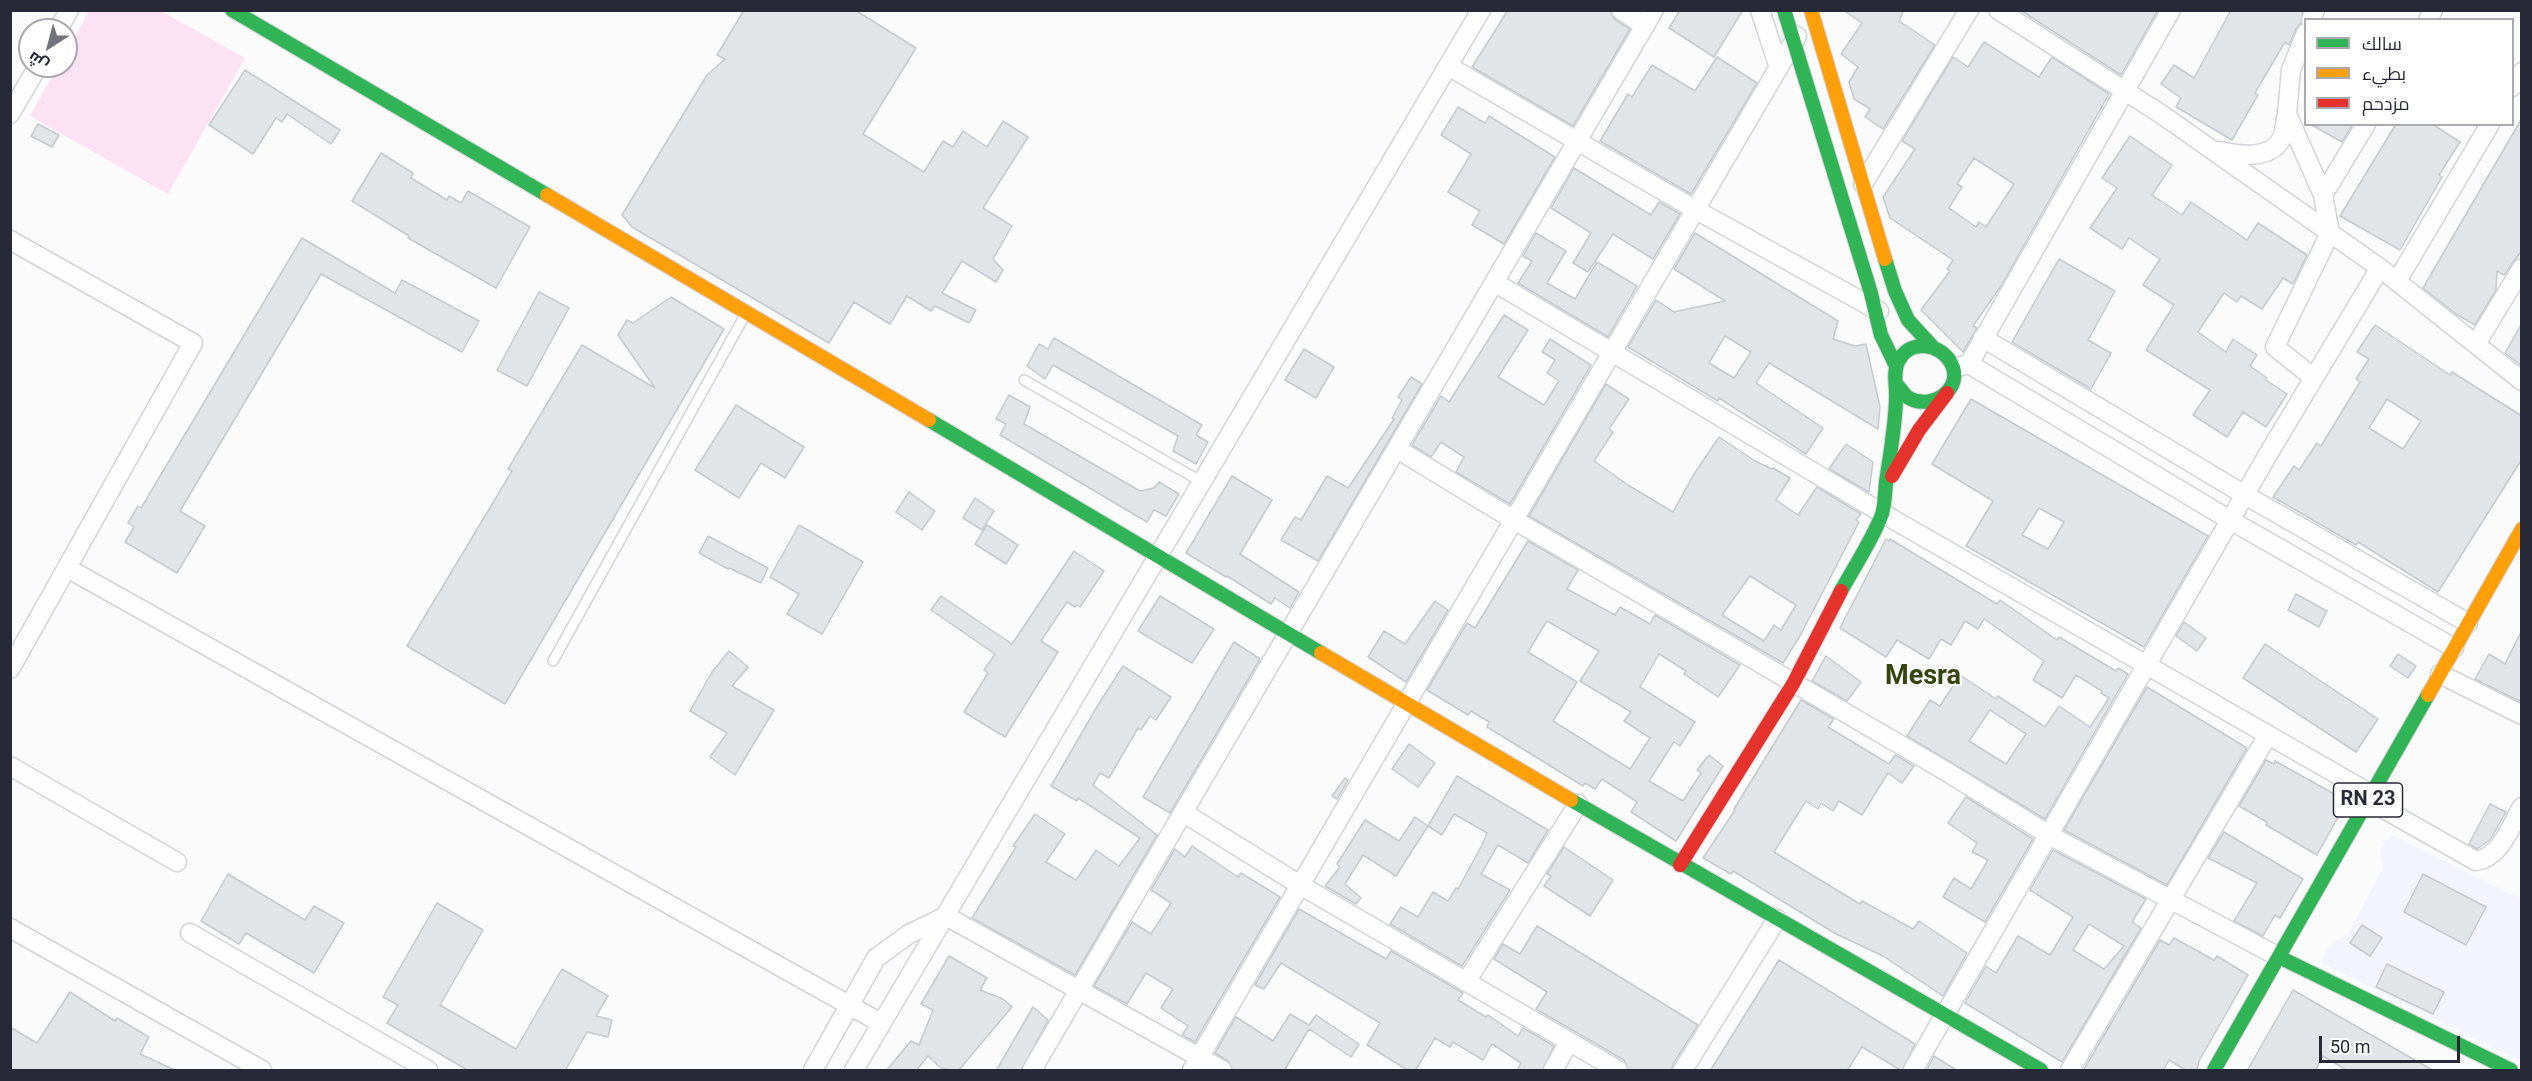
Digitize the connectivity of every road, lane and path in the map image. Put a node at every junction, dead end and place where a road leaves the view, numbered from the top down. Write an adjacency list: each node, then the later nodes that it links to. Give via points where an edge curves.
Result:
1 (232, 10): 33 (main road)
2 (1481, 10): 13 (street)
3 (1621, 10): 10 (street)
4 (1760, 10): 14 (street)
5 (1784, 10): 12 (main road)
6 (1810, 10): 12 (street); 23 (main road)
7 (1969, 10): 23 (street)
8 (1998, 10): 16 (street)
9 (2171, 10): 16 (street)
10 (1650, 18): 21 (street)
11 (2304, 38): 18 (street, via 2291,70)
12 (1794, 43): 14 (street); 32 (main road)
13 (1448, 66): 21 (street); 47 (street)
14 (1779, 68): 25 (street)
15 (31, 78): 17 (street)
16 (2124, 91): 22 (street); 35 (street)
17 (10, 114)
18 (2287, 114): 22 (street, via 2282,139 2265,153 2243,156); 24 (street)
19 (2365, 126): 24 (street)
20 (2489, 126): 31 (street)
21 (1578, 141): 25 (street); 30 (street)
22 (2212, 150): 26 (street)
23 (1863, 184): 34 (main road, via 1895,291)
24 (2323, 195): 26 (street)
25 (1695, 210): 32 (street); 38 (street)
26 (2330, 233): 28 (street); 41 (street, via 2275,347)
27 (10, 240): 55 (street, via 193,343)
28 (2380, 268): 31 (street); 41 (street)
29 (2522, 268): 36 (street)
30 (1494, 282): 38 (street); 46 (street)
31 (2397, 282): 36 (street)
32 (1875, 309): 34 (street); 39 (main road, via 1881,335)
33 (746, 313): 54 (main road); 59 (lane)
34 (1908, 320): 37 (main road)
35 (1983, 338): 40 (street); 49 (street)
36 (2476, 344): 43 (street)
37 (1931, 345): 39 (main road, via 1909,349); 40 (main road)
38 (1612, 351): 50 (street); 51 (street)
39 (1896, 366): 44 (main road)
40 (1961, 367): 45 (main road); 52 (street)
41 (2314, 378): 49 (street)
42 (1024, 380): 47 (lane)
43 (2522, 381)
44 (1897, 385): 45 (main road, via 1908,398 1925,404); 48 (main road)
45 (1948, 392): 48 (main road)
46 (1397, 449): 51 (street); 57 (street)
47 (1202, 482): 54 (street)
48 (1886, 484): 50 (main road)
49 (2245, 495): 52 (street); 56 (street)
50 (1882, 513): 60 (street); 63 (main road)
51 (1514, 520): 63 (street); 64 (street)
52 (2230, 520): 58 (street); 60 (street)
53 (2522, 530): 56 (main road, RN 23)
54 (1159, 555): 57 (main road); 77 (street)
55 (67, 568): 61 (street); 84 (street)
56 (2468, 623): 58 (main road, RN 23)
57 (1288, 634): 64 (main road); 71 (street)
58 (2454, 648): 62 (main road, RN 23)
59 (554, 661)
60 (2147, 665): 66 (street); 72 (street)
61 (11, 666)
62 (2439, 674): 65 (street); 68 (main road, RN 23)
63 (1793, 684): 72 (street); 74 (main road)
64 (1407, 704): 69 (main road); 75 (street)
65 (2522, 715)
66 (2268, 735): 68 (street); 76 (street)
67 (10, 766): 73 (street)
68 (2370, 797): 70 (street, via 2476,861 2488,860 2497,851); 81 (main road, RN 23)
69 (1578, 804): 74 (main road); 82 (street)
70 (2522, 807)
71 (1184, 813): 75 (street); 83 (street)
72 (2049, 835): 76 (street); 85 (street)
73 (177, 862)
74 (1680, 865): 78 (main road)
75 (1300, 885): 82 (street); 88 (street)
76 (2171, 900): 81 (street); 100 (street)
77 (946, 916): 83 (street); 84 (street, via 909,934 876,958); 86 (street)
78 (1777, 919): 85 (main road); 97 (street)
79 (10, 928): 89 (street)
80 (190, 933): 90 (street)
81 (2279, 957): 101 (main road, RN 23); 102 (main road)
82 (1466, 982): 87 (street)
83 (1080, 991): 88 (street); 93 (street)
84 (849, 1004): 86 (street); 91 (street)
85 (1945, 1015): 98 (street); 99 (main road)
86 (881, 1023): 92 (street)
87 (1569, 1042): 95 (street); 96 (street)
88 (1196, 1064): 94 (street)
89 (262, 1071)
90 (428, 1071)
91 (813, 1071)
92 (854, 1071)
93 (1032, 1071)
94 (1222, 1071)
95 (1553, 1071)
96 (1617, 1071)
97 (1683, 1071)
98 (1913, 1071)
99 (2041, 1071)
100 (2070, 1071)
101 (2214, 1071)
102 (2511, 1071)

